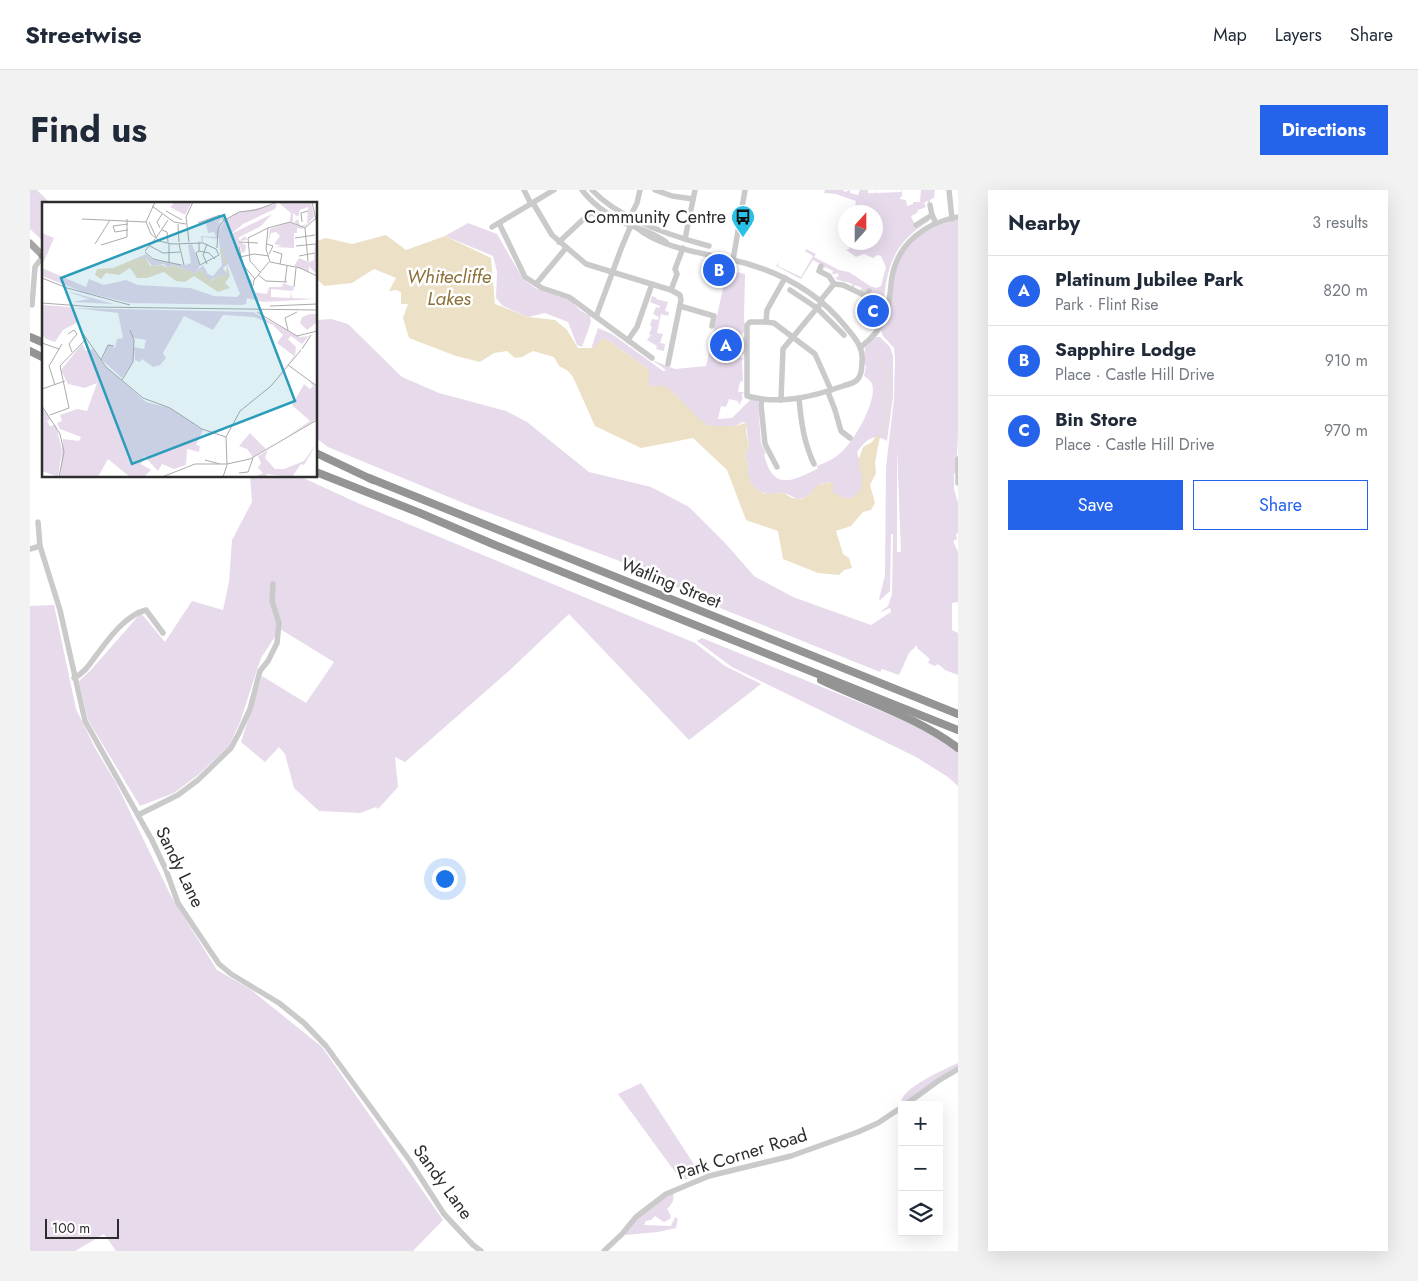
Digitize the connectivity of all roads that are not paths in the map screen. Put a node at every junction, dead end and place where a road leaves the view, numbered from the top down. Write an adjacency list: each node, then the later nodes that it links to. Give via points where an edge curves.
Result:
1 (524, 190): 11 (street)
2 (554, 190): 11 (street)
3 (582, 190): 21 (street, via 597,206)
4 (592, 190): 14 (street, via 611,207)
5 (640, 190): 14 (street)
6 (655, 190): 10 (street)
7 (695, 190): 10 (street)
8 (744, 190): 30 (street)
9 (949, 190): 16 (street)
10 (693, 199): 22 (street)
11 (532, 203): 17 (street); 23 (street)
12 (930, 205): 13 (street)
13 (932, 215): 18 (street); 19 (street)
14 (630, 217): 22 (street)
15 (600, 218): 23 (street, via 590,214)
16 (955, 218): 18 (street)
17 (499, 223): 20 (street); 34 (street, via 525,277)
18 (936, 223): 52 (street, via 908,241 903,248 893,272 884,320)
19 (916, 225)
20 (492, 227)
21 (634, 227): 27 (street, via 648,236); 32 (street)
22 (685, 239): 25 (street)
23 (560, 242): 26 (street)
24 (30, 243): 28 (main road)
25 (709, 246)
26 (566, 248): 32 (street, via 586,264); 34 (street)
27 (683, 248): 30 (street); 37 (street)
28 (42, 255)
29 (42, 258): 40 (street, via 35,268)
30 (733, 260): 33 (street)
31 (822, 266): 36 (street, via 819,271 829,276)
32 (612, 273): 35 (street); 44 (street)
33 (785, 278): 39 (street); 45 (street, via 767,310)
34 (536, 284): 44 (street, via 569,297)
35 (652, 284): 37 (street); 50 (street, via 637,327)
36 (834, 284): 39 (street); 43 (street, via 843,284 868,294)
37 (671, 290): 41 (street, via 680,295)
38 (790, 290): 42 (street)
39 (821, 302): 42 (street); 52 (street)
40 (32, 305)
41 (680, 306): 46 (street, via 714,316); 54 (street)
42 (817, 308): 47 (street); 49 (street)
43 (858, 312)
44 (596, 317): 50 (street)
45 (766, 322): 49 (street, via 774,323); 57 (street, via 747,325 746,392 747,396)
46 (712, 326)
47 (844, 335)
48 (30, 337): 51 (highway)
49 (792, 337): 55 (street, via 816,355); 58 (street, via 783,350)
50 (628, 340): 53 (street)
51 (41, 342)
52 (859, 345): 55 (street, via 863,361 857,380)
53 (652, 358)
54 (668, 364)
55 (829, 391): 56 (street); 59 (street, via 841,431)
56 (799, 398): 58 (street); 63 (street, via 802,433)
57 (762, 400): 58 (street); 64 (street, via 764,444)
58 (780, 400)
59 (850, 438)
60 (318, 454): 66 (highway)
61 (318, 458): 66 (highway)
62 (958, 459): 67 (street)
63 (814, 464)
64 (777, 467)
65 (318, 473): 73 (highway, Watling Street)
66 (370, 478): 75 (highway, Watling Street)
67 (958, 483)
68 (38, 522): 69 (street, Sandy Lane)
69 (40, 546): 70 (street); 74 (street, Sandy Lane, via 60,610)
70 (30, 549)
71 (273, 584): 78 (street, via 272,601 279,623 277,643 260,672 250,709 231,748 178,795)
72 (163, 633): 74 (street, via 146,610 136,612 108,639 84,674)
73 (758, 650): 76 (highway, Watling Street); 77 (highway, via 912,720)
74 (74, 678): 78 (street, Sandy Lane, via 84,721)
75 (956, 713)
76 (958, 730)
77 (958, 748)
78 (138, 815): 82 (street, Sandy Lane, via 166,870 178,903 219,964 279,1003 326,1046 410,1161 444,1214)
79 (958, 1069): 80 (street)
80 (910, 1101)
81 (898, 1110): 83 (street, Park Corner Road, via 858,1132 791,1156 709,1176 666,1194 636,1217)
82 (481, 1251)
83 (604, 1251)

